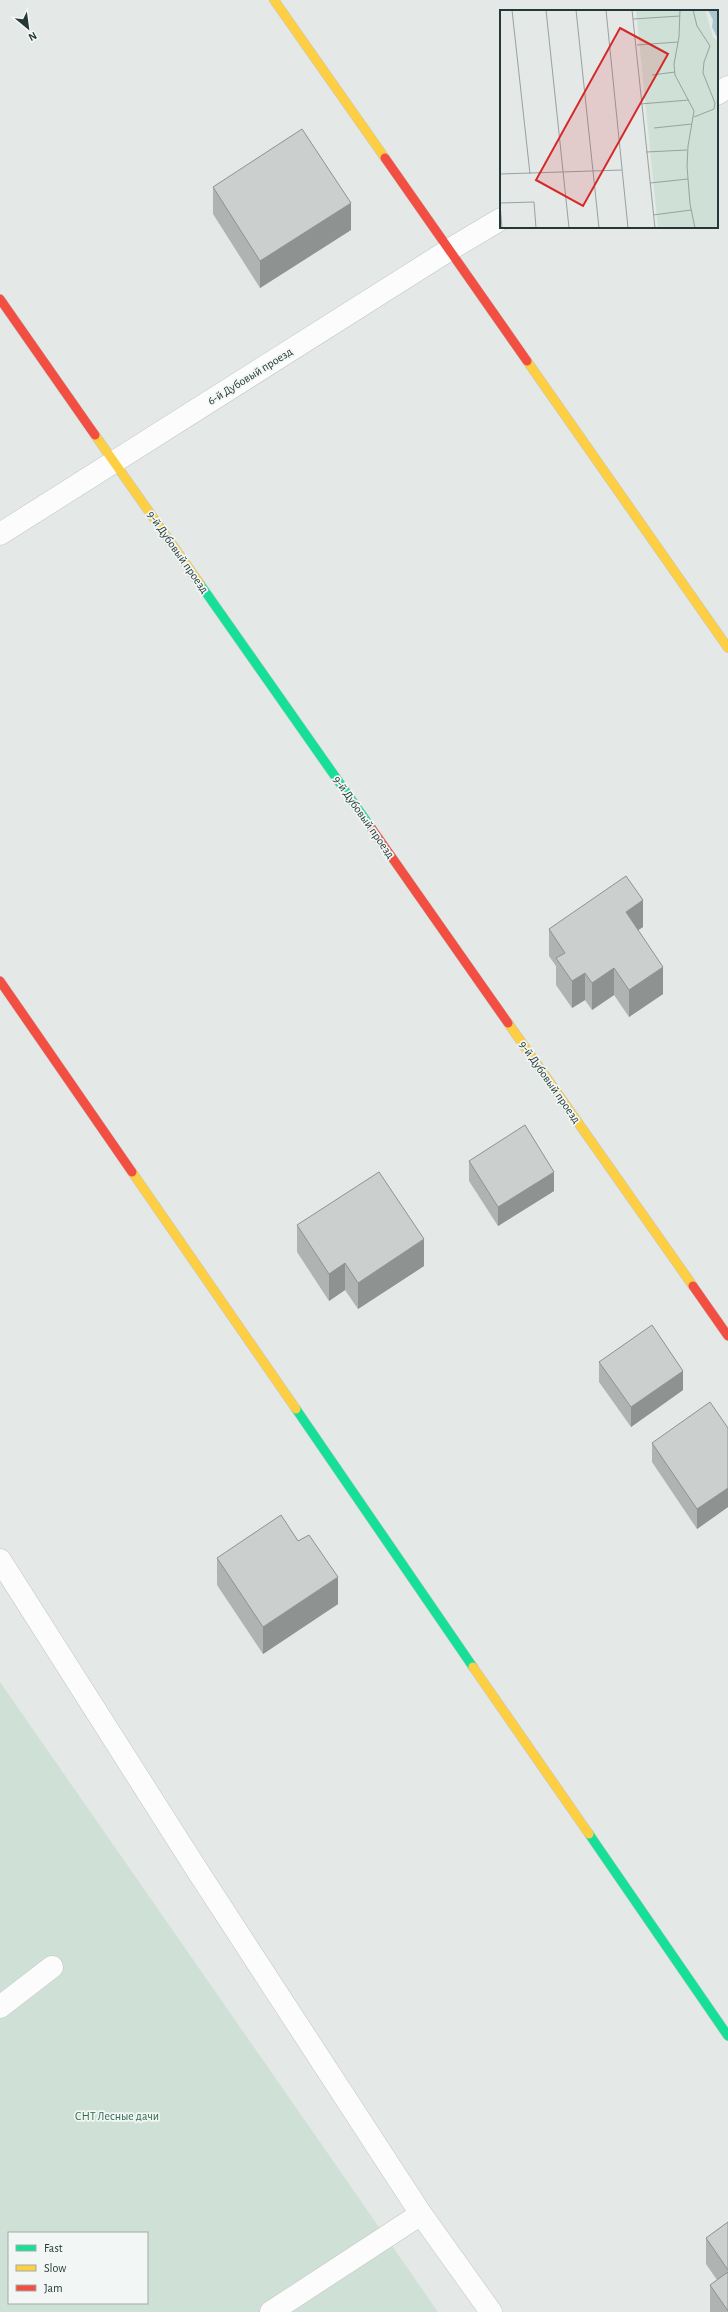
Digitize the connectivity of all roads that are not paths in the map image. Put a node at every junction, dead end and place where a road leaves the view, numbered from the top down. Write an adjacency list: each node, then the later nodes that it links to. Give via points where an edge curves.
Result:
1 (274, 0): 5 (street)
2 (728, 87): 3 (street)
3 (718, 93)
4 (500, 221): 5 (street, 6-й Дубовый проезд)
5 (449, 250): 7 (street, 6-й Дубовый проезд); 9 (street)
6 (0, 299): 7 (street, 9-й Дубовый проезд)
7 (114, 461): 8 (street, 6-й Дубовый проезд); 11 (street, 9-й Дубовый проезд)
8 (0, 534)
9 (728, 648)
10 (0, 980): 15 (street)
11 (728, 1336)
12 (0, 1560): 16 (street, via 197,1870)
13 (52, 1967): 14 (street)
14 (0, 2007)
15 (728, 2036)
16 (421, 2214): 17 (street); 18 (street)
17 (271, 2312)
18 (491, 2312)

